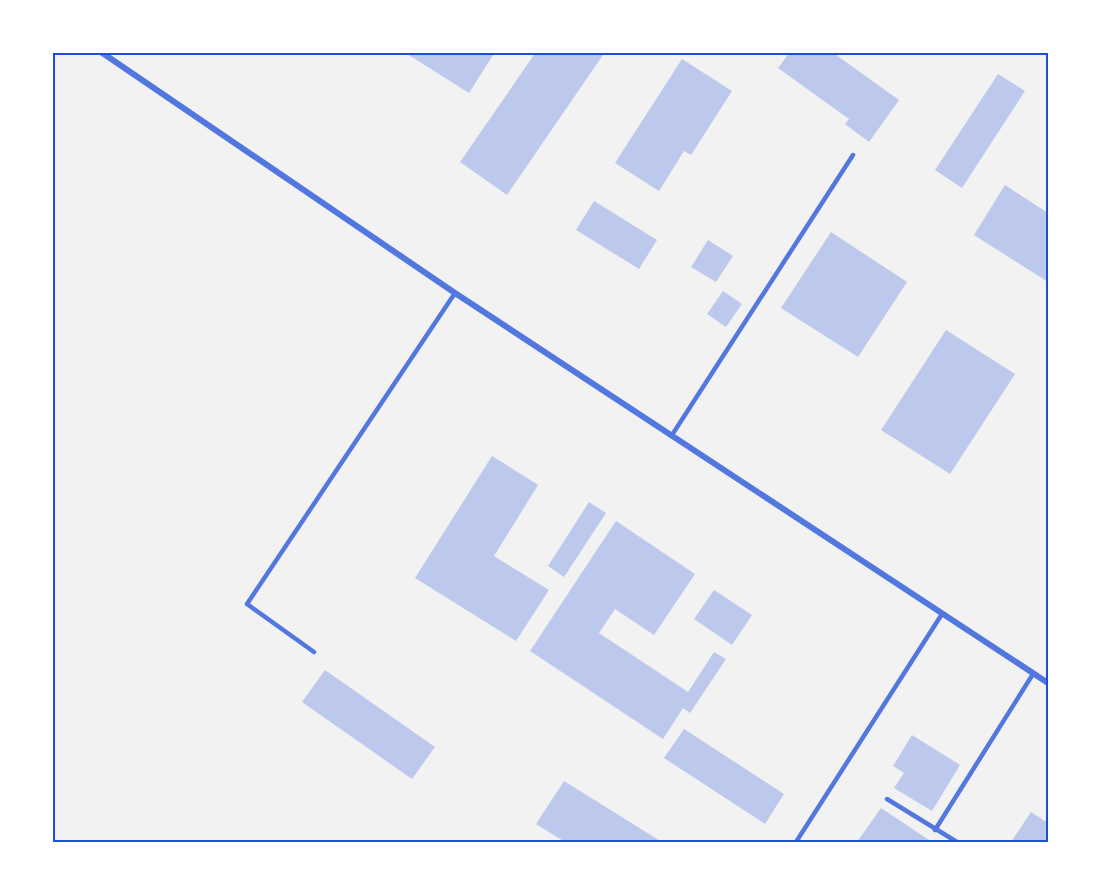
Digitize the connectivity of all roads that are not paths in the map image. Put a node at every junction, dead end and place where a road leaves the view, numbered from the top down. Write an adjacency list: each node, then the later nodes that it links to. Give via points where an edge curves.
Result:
1 (101, 52): 3 (street)
2 (853, 155): 4 (lane)
3 (455, 293): 4 (street); 6 (lane, via 247,604)
4 (672, 435): 5 (street)
5 (942, 614): 7 (street); 11 (lane)
6 (314, 652)
7 (1033, 674): 8 (street); 10 (lane)
8 (1048, 684)
9 (887, 798): 10 (lane)
10 (935, 830): 12 (lane)
11 (795, 843)
12 (957, 843)

